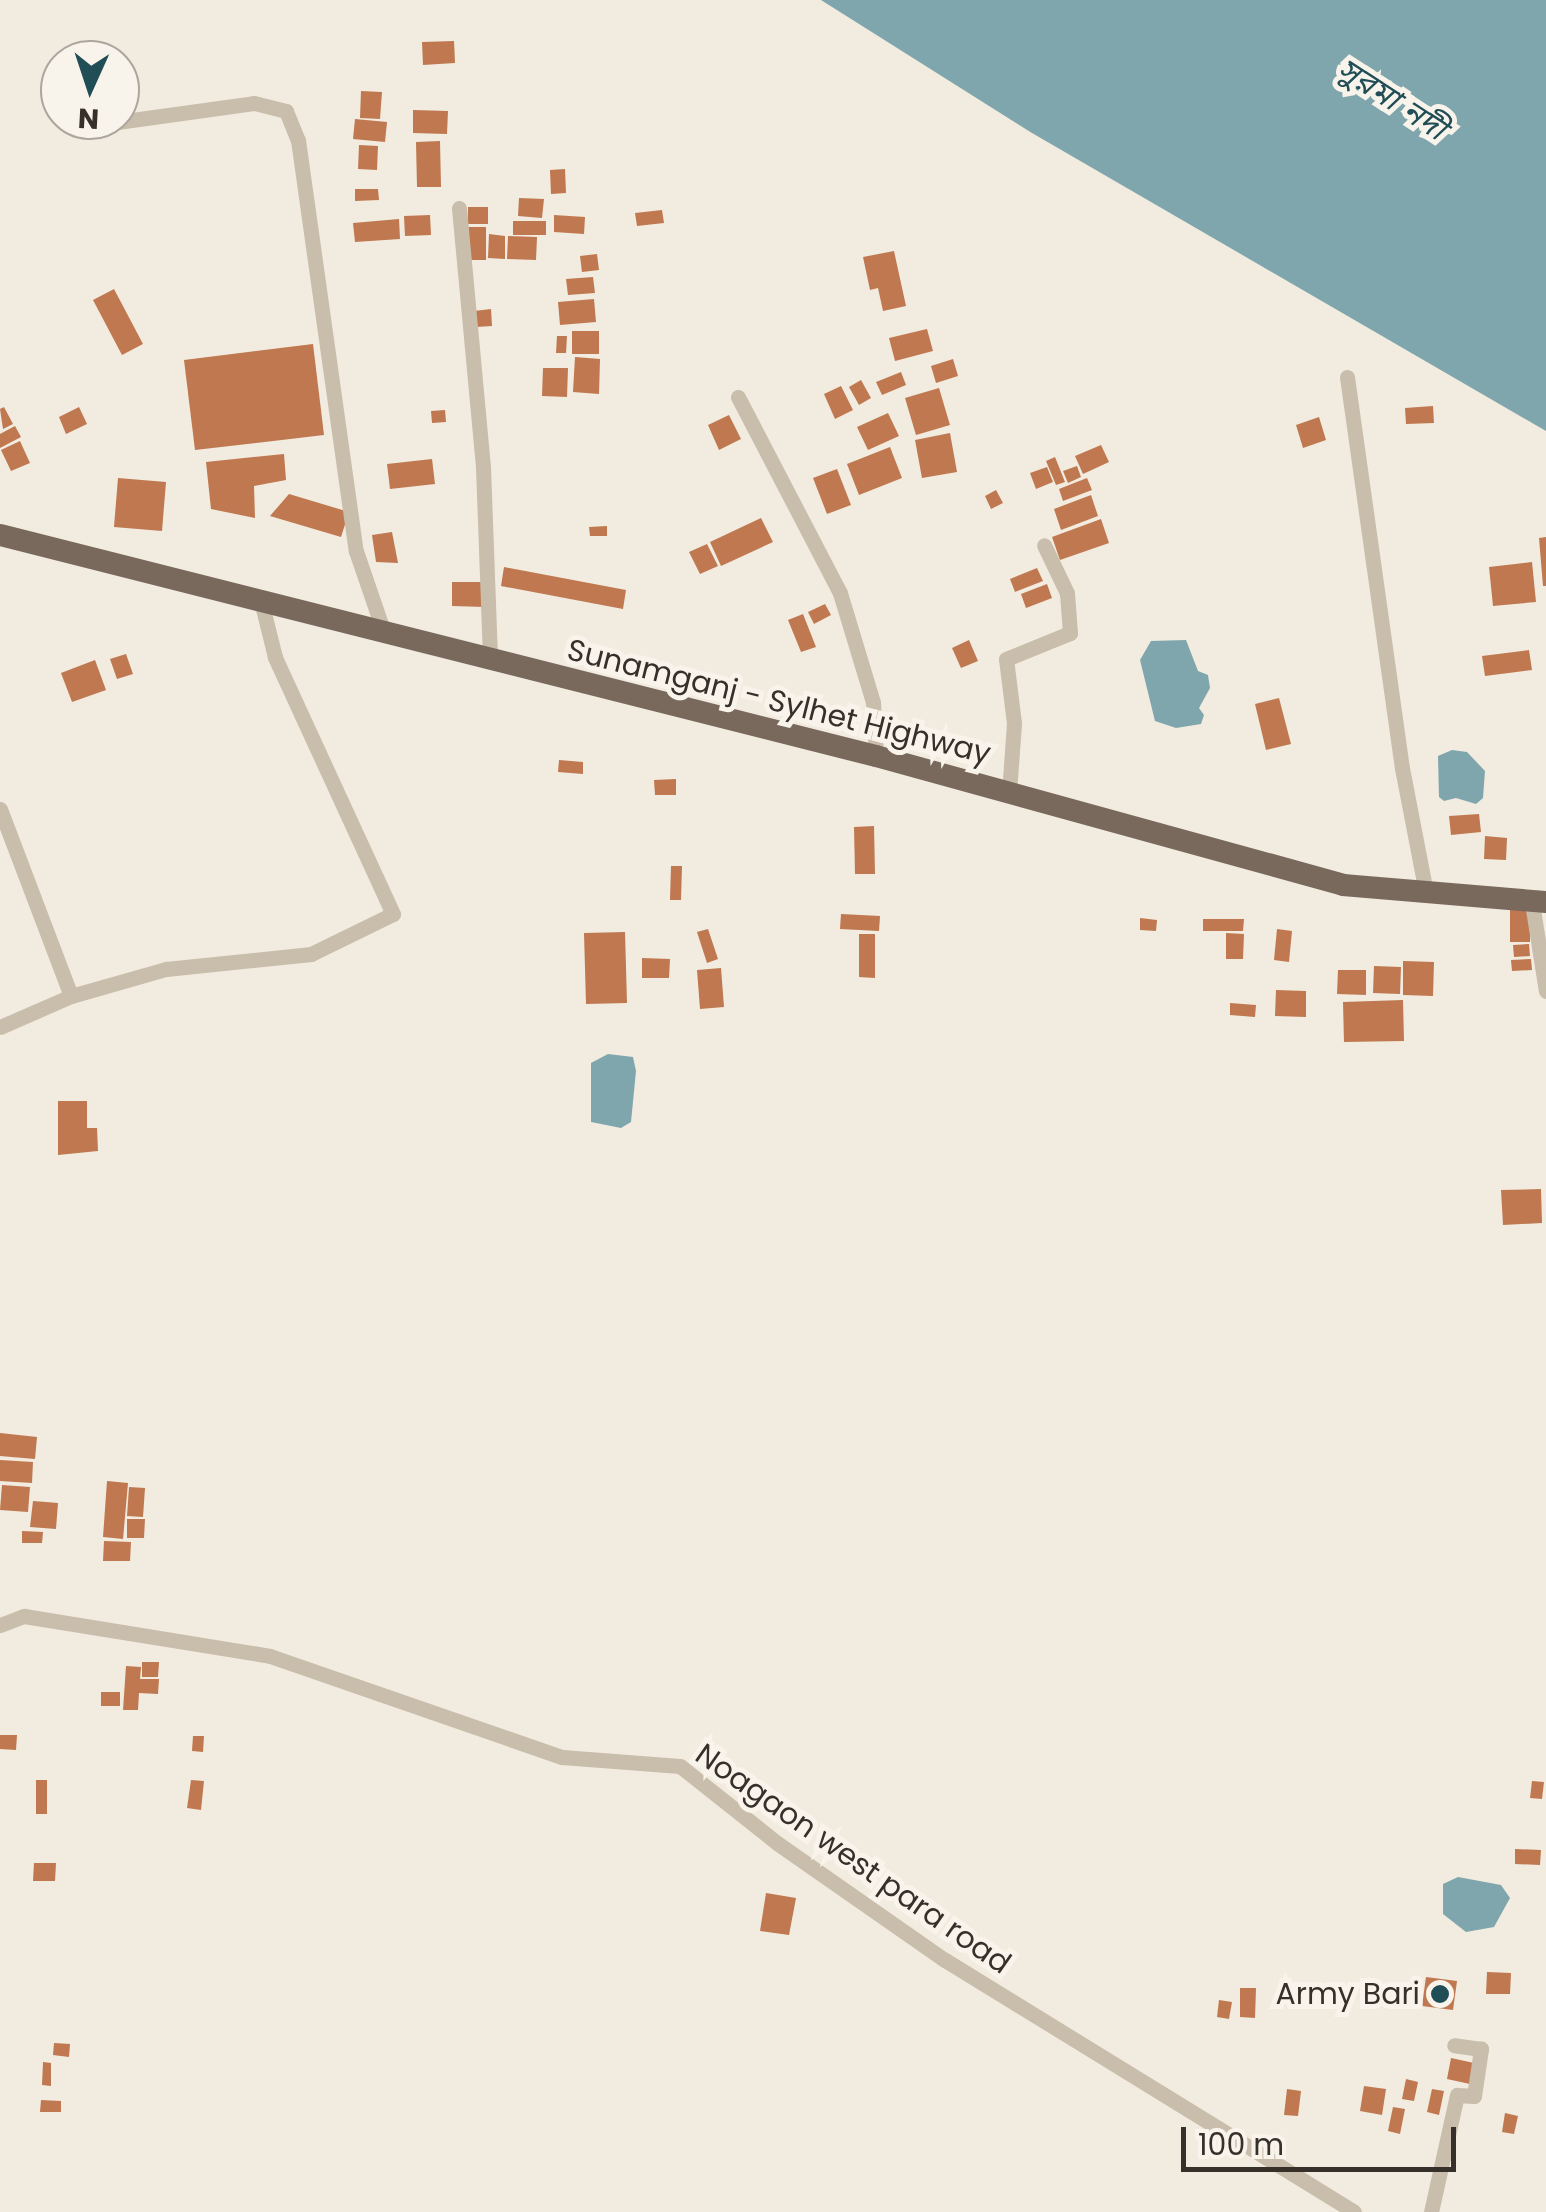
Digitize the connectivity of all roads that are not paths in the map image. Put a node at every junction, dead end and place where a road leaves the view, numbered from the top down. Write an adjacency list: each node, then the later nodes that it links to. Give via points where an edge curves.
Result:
1 (140, 119): 8 (street, via 254,103 286,110 298,140 356,551)
2 (459, 208): 9 (street, via 483,467)
3 (1348, 377): 13 (street, via 1402,768)
4 (738, 398): 10 (street, via 840,593 873,702)
5 (0, 535): 7 (main road, Sunamganj - Sylhet Highway)
6 (1044, 545): 11 (street, via 1067,593 1070,633 1006,659 1014,723)
7 (261, 601): 8 (main road, Sunamganj - Sylhet Highway); 16 (street, via 275,657 393,914 311,954 166,969)
8 (384, 632): 9 (main road, Sunamganj - Sylhet Highway)
9 (490, 659): 10 (main road, Sunamganj - Sylhet Highway)
10 (876, 756): 11 (main road, Sunamganj - Sylhet Highway)
11 (1010, 793): 13 (main road, Sunamganj - Sylhet Highway, via 1343,885)
12 (0, 809): 16 (street)
13 (1426, 893): 14 (main road, Sunamganj - Sylhet Highway)
14 (1539, 902): 15 (street)
15 (1546, 991)
16 (72, 996): 17 (street)
17 (0, 1027)
18 (0, 1624): 20 (street, Noagaon west para road, via 24,1616 270,1656 562,1757 680,1766 945,1960)
19 (1454, 2046): 21 (street, via 1481,2049 1474,2096 1457,2095)
20 (1354, 2212)
21 (1431, 2212)

